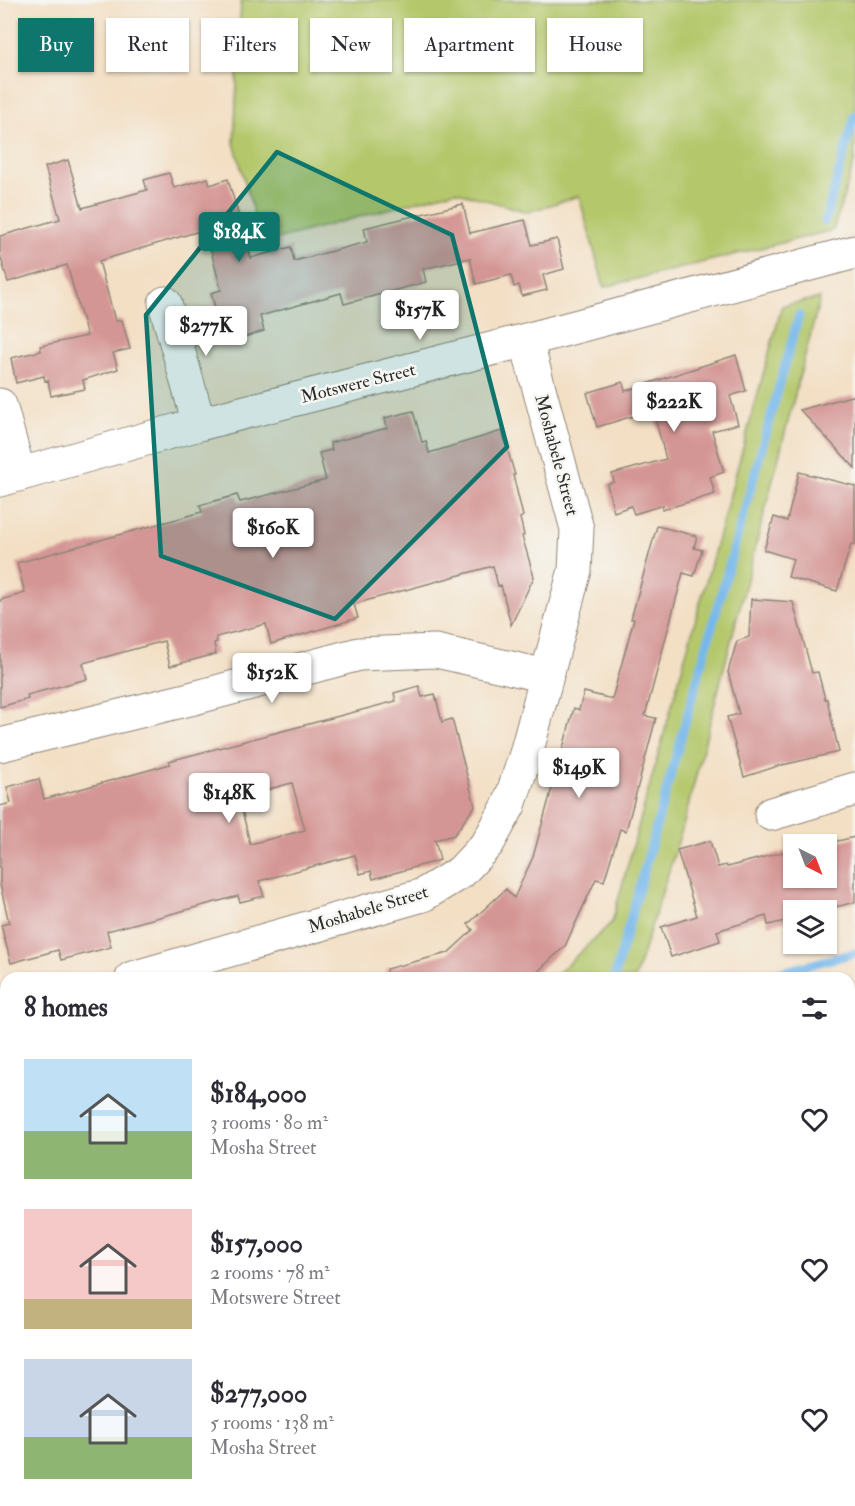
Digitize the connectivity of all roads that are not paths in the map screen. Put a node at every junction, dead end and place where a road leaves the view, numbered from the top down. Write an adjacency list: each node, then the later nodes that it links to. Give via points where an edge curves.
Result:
1 (855, 252): 3 (street, Motswere Street)
2 (165, 303): 5 (street)
3 (526, 340): 5 (street, Motswere Street); 7 (street, Moshabele Street, via 577,529 575,570)
4 (0, 405): 6 (street)
5 (199, 424): 6 (street, Motswere Street)
6 (10, 477)
7 (546, 676): 8 (street, via 436,651 359,654); 11 (street, Moshabele Street, via 509,805 488,843 461,872 423,895)
8 (0, 745)
9 (855, 789): 10 (street)
10 (771, 814)
11 (153, 972)

